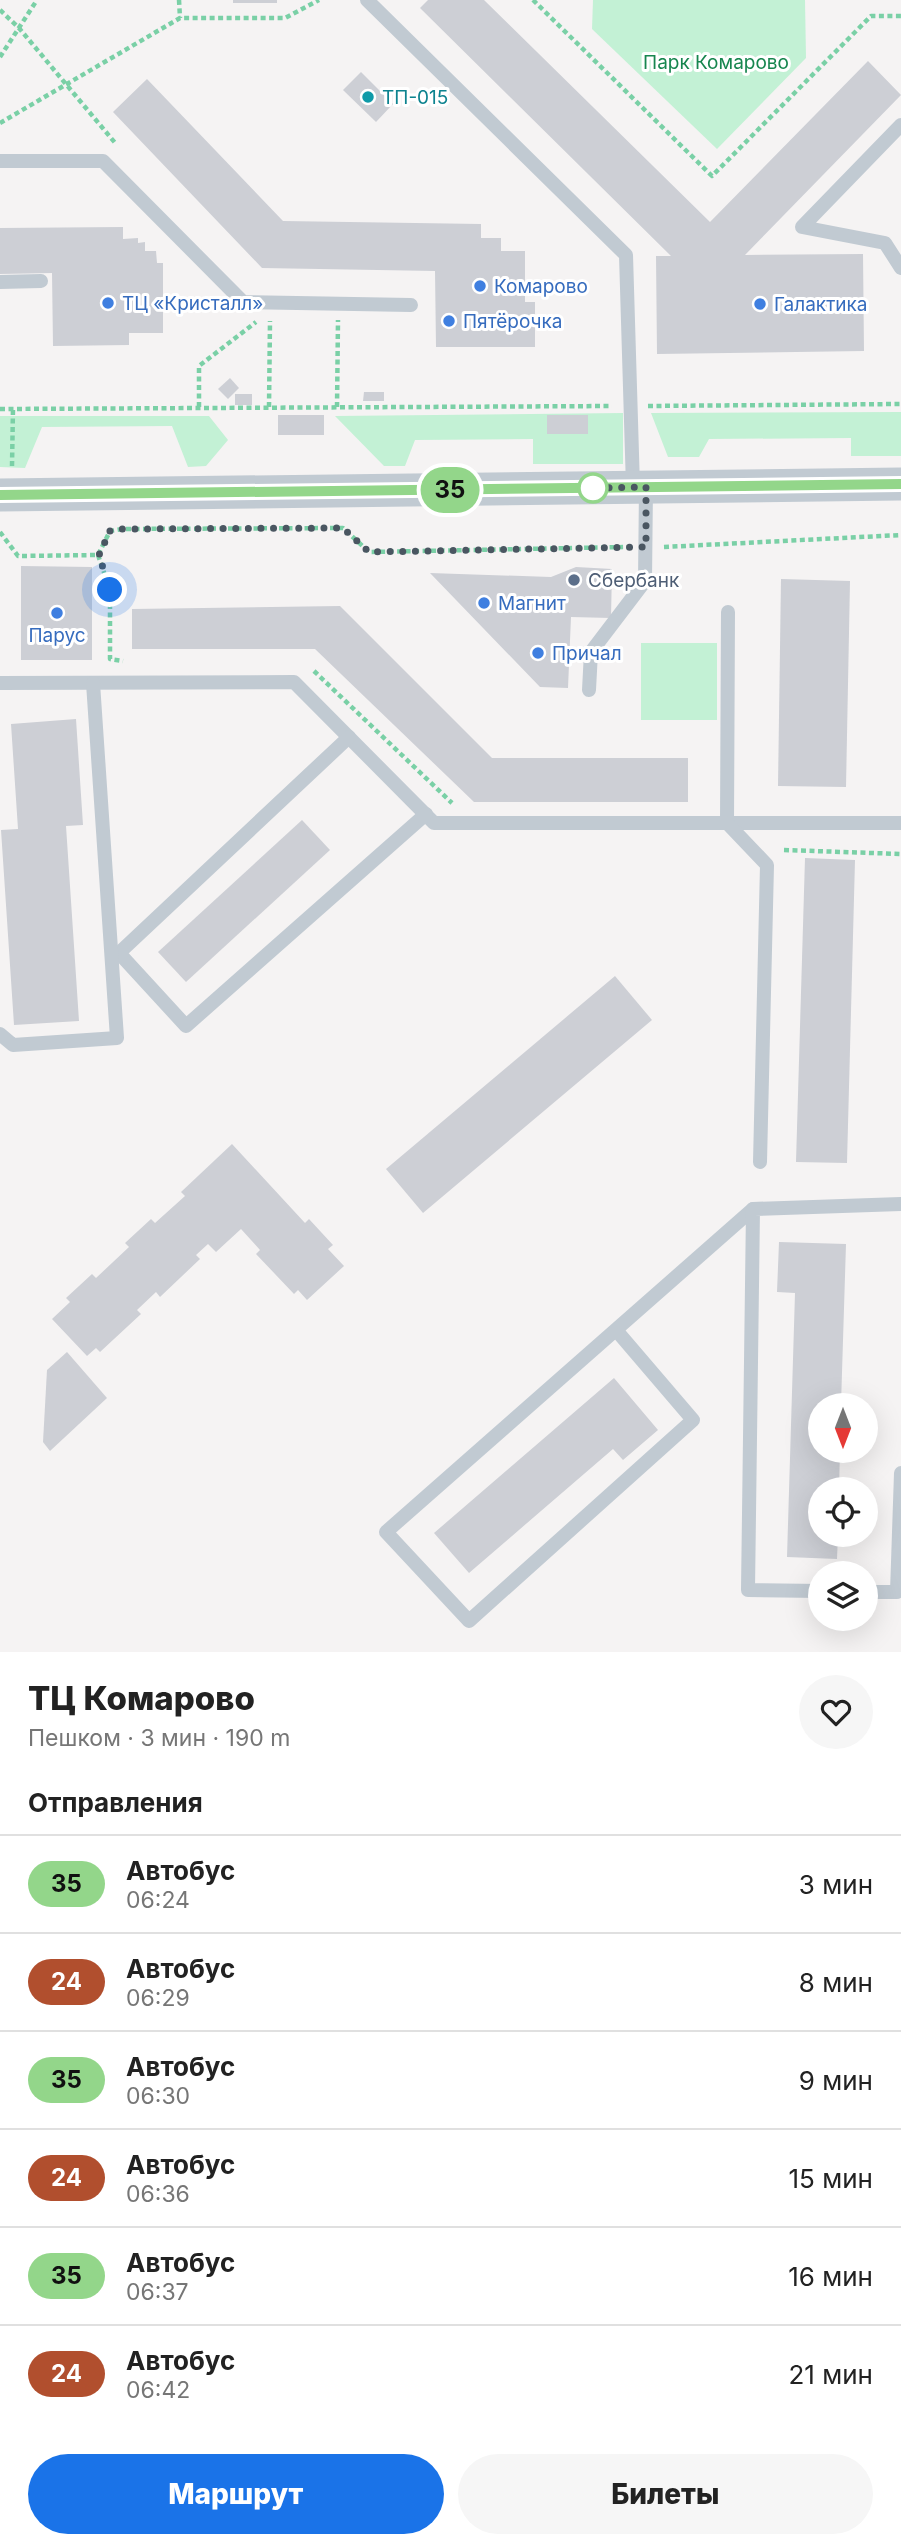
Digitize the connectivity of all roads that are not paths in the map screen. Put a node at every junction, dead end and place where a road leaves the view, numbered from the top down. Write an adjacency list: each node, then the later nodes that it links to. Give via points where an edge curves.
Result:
1 (367, 0): 9 (lane, via 626,255)
2 (901, 125): 4 (lane, via 802,227 885,243)
3 (0, 161): 7 (lane, via 103,161 243,302 270,306)
4 (901, 268)
5 (41, 281): 6 (lane)
6 (0, 282)
7 (411, 305)
8 (901, 484): 9 (street)
9 (640, 487): 10 (street); 14 (lane, via 645,582 591,652)
10 (0, 495)
11 (728, 612): 17 (lane)
12 (0, 683): 13 (lane)
13 (93, 683): 15 (lane, via 294,682); 19 (lane, via 117,1038 13,1045)
14 (589, 691)
15 (349, 737): 16 (lane); 16 (lane, via 119,953 186,1026)
16 (426, 814): 17 (lane, via 434,822)
17 (727, 823): 18 (lane); 20 (lane, via 767,865)
18 (901, 823)
19 (0, 1034)
20 (761, 1163)
21 (901, 1204): 22 (lane)
22 (753, 1209): 23 (lane); 25 (lane, via 748,1590)
23 (616, 1330): 23 (lane, via 386,1532 469,1621 692,1420)
24 (901, 1473): 26 (lane, via 897,1592)
25 (808, 1591)
26 (878, 1592)

